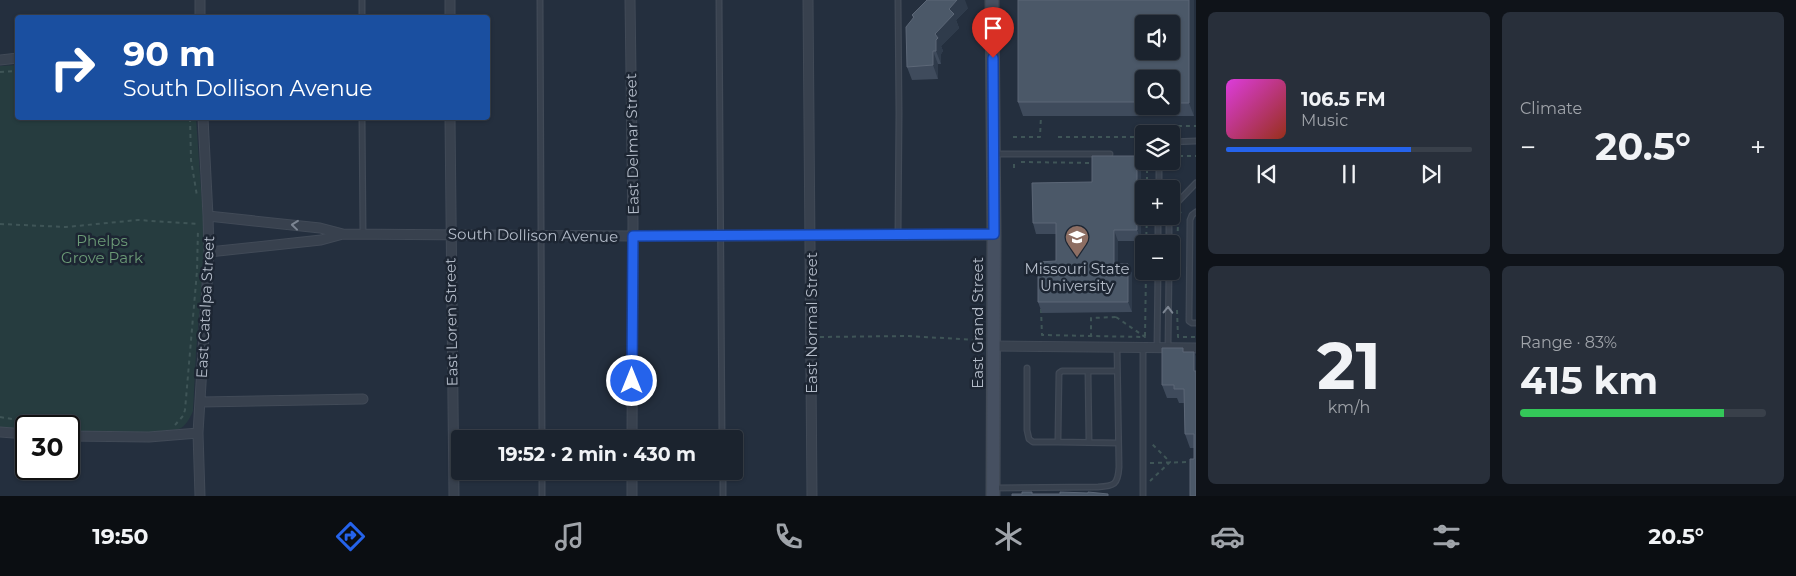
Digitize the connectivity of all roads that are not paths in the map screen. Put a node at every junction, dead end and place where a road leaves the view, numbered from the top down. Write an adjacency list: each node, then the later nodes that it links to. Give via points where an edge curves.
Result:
1 (200, 0): 10 (street)
2 (362, 0): 11 (lane)
3 (450, 0): 12 (street)
4 (540, 0): 30 (lane)
5 (630, 0): 32 (street, East Delmar Street)
6 (719, 0): 33 (lane)
7 (808, 0): 34 (street, East Normal Street)
8 (898, 0): 31 (lane)
9 (992, 0): 20 (main road, East Grand Street)
10 (200, 15)
11 (362, 15)
12 (450, 15)
13 (15, 58): 14 (street)
14 (0, 60)
15 (203, 120): 25 (street, East Catalpa Street)
16 (362, 120): 27 (lane)
17 (450, 120): 28 (street, East Loren Street)
18 (1196, 141): 19 (lane)
19 (1180, 142)
20 (994, 154): 21 (lane); 29 (main road, East Grand Street)
21 (1110, 154)
22 (1196, 183): 23 (lane)
23 (1180, 200)
24 (1196, 212): 38 (lane, via 1190,220 1189,321)
25 (208, 216): 26 (street, South Dollison Avenue, one-way to 25, via 320,228); 35 (street, East Catalpa Street)
26 (343, 234): 27 (street, South Dollison Avenue); 35 (street, South Dollison Avenue, via 320,240)
27 (363, 234): 28 (street, South Dollison Avenue)
28 (450, 234): 30 (street, South Dollison Avenue); 65 (street, East Loren Street)
29 (994, 234): 31 (street, South Dollison Avenue); 39 (main road, East Grand Street)
30 (542, 235): 32 (street, South Dollison Avenue); 50 (lane)
31 (898, 235): 34 (street, South Dollison Avenue)
32 (633, 236): 33 (street, South Dollison Avenue); 51 (street, East Delmar Street)
33 (721, 236): 34 (street, South Dollison Avenue); 52 (lane)
34 (810, 236): 69 (street, East Normal Street)
35 (209, 252): 49 (street, East Catalpa Street)
36 (1158, 280): 42 (lane)
37 (1169, 280): 43 (lane, one-way to 37)
38 (1196, 323)
39 (993, 346): 40 (street); 63 (main road, East Grand Street)
40 (1117, 347): 41 (street); 46 (lane)
41 (1143, 348): 42 (street); 70 (lane)
42 (1157, 348): 43 (street)
43 (1168, 348): 44 (street)
44 (1196, 348)
45 (1027, 368): 57 (lane, via 1029,440)
46 (1118, 370): 47 (lane); 59 (lane)
47 (1088, 371): 57 (lane, via 1059,373); 58 (lane)
48 (363, 399): 49 (street)
49 (201, 402): 55 (street, East Catalpa Street)
50 (542, 430)
51 (632, 430)
52 (722, 430)
53 (0, 432): 54 (street)
54 (15, 433)
55 (198, 433): 56 (street, via 149,437); 64 (street, East Catalpa Street)
56 (80, 436)
57 (1058, 442): 58 (lane)
58 (1089, 442): 59 (lane)
59 (1118, 443): 63 (lane, via 1118,476 1111,486)
60 (542, 480): 66 (lane)
61 (632, 480): 67 (street)
62 (723, 480): 68 (lane)
63 (993, 492)
64 (200, 496)
65 (454, 496)
66 (542, 496)
67 (632, 496)
68 (723, 496)
69 (812, 496)
70 (1143, 496)

